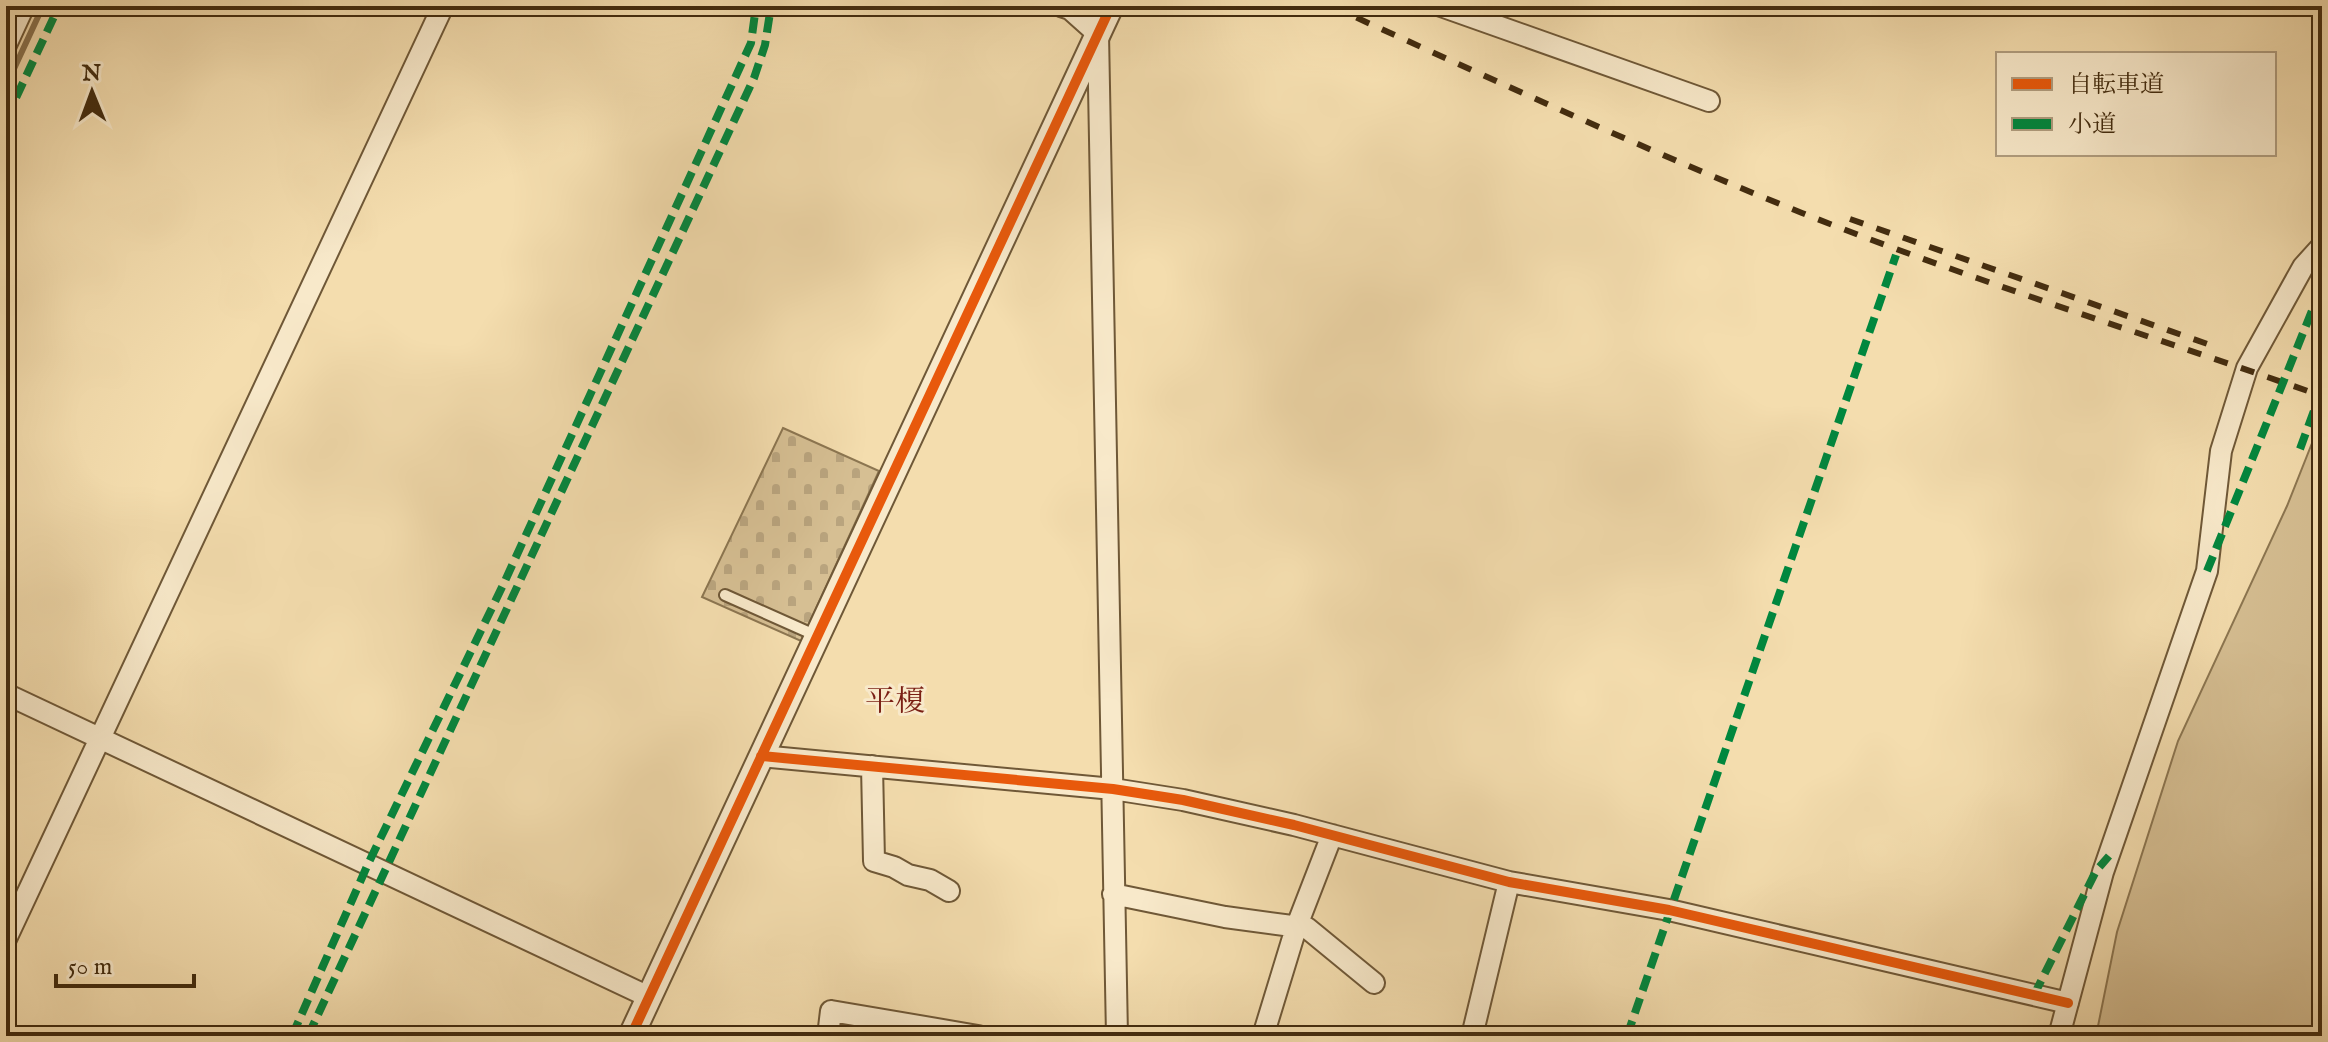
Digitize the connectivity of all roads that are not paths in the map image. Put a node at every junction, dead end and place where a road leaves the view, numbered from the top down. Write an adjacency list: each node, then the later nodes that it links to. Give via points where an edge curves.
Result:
1 (24, 6): 7 (street)
2 (443, 6): 13 (street)
3 (1061, 6): 6 (street)
4 (1111, 6): 6 (street)
5 (1441, 6): 8 (street)
6 (1098, 34): 11 (street); 16 (street)
7 (6, 45)
8 (1709, 101)
9 (2322, 246): 25 (street, via 2303,267 2247,368 2221,451 2207,571 2103,872)
10 (725, 595): 11 (lane)
11 (817, 636): 14 (street)
12 (6, 694): 13 (street)
13 (99, 738): 22 (street); 24 (street)
14 (761, 756): 15 (street); 24 (street)
15 (872, 766): 16 (street); 19 (street, via 874,861)
16 (1113, 789): 17 (street); 20 (street)
17 (1332, 835): 18 (street); 21 (street)
18 (1509, 882): 25 (street, via 1669,910); 31 (street)
19 (949, 891)
20 (1113, 894): 21 (street); 29 (street)
21 (1296, 928): 23 (street, via 1307,928); 30 (street)
22 (6, 939)
23 (1374, 983)
24 (649, 997): 26 (street)
25 (2068, 1003): 32 (street)
26 (631, 1036)
27 (828, 1036): 28 (street, via 831,1011)
28 (978, 1036)
29 (1117, 1036)
30 (1263, 1036)
31 (1472, 1036)
32 (2059, 1036)

